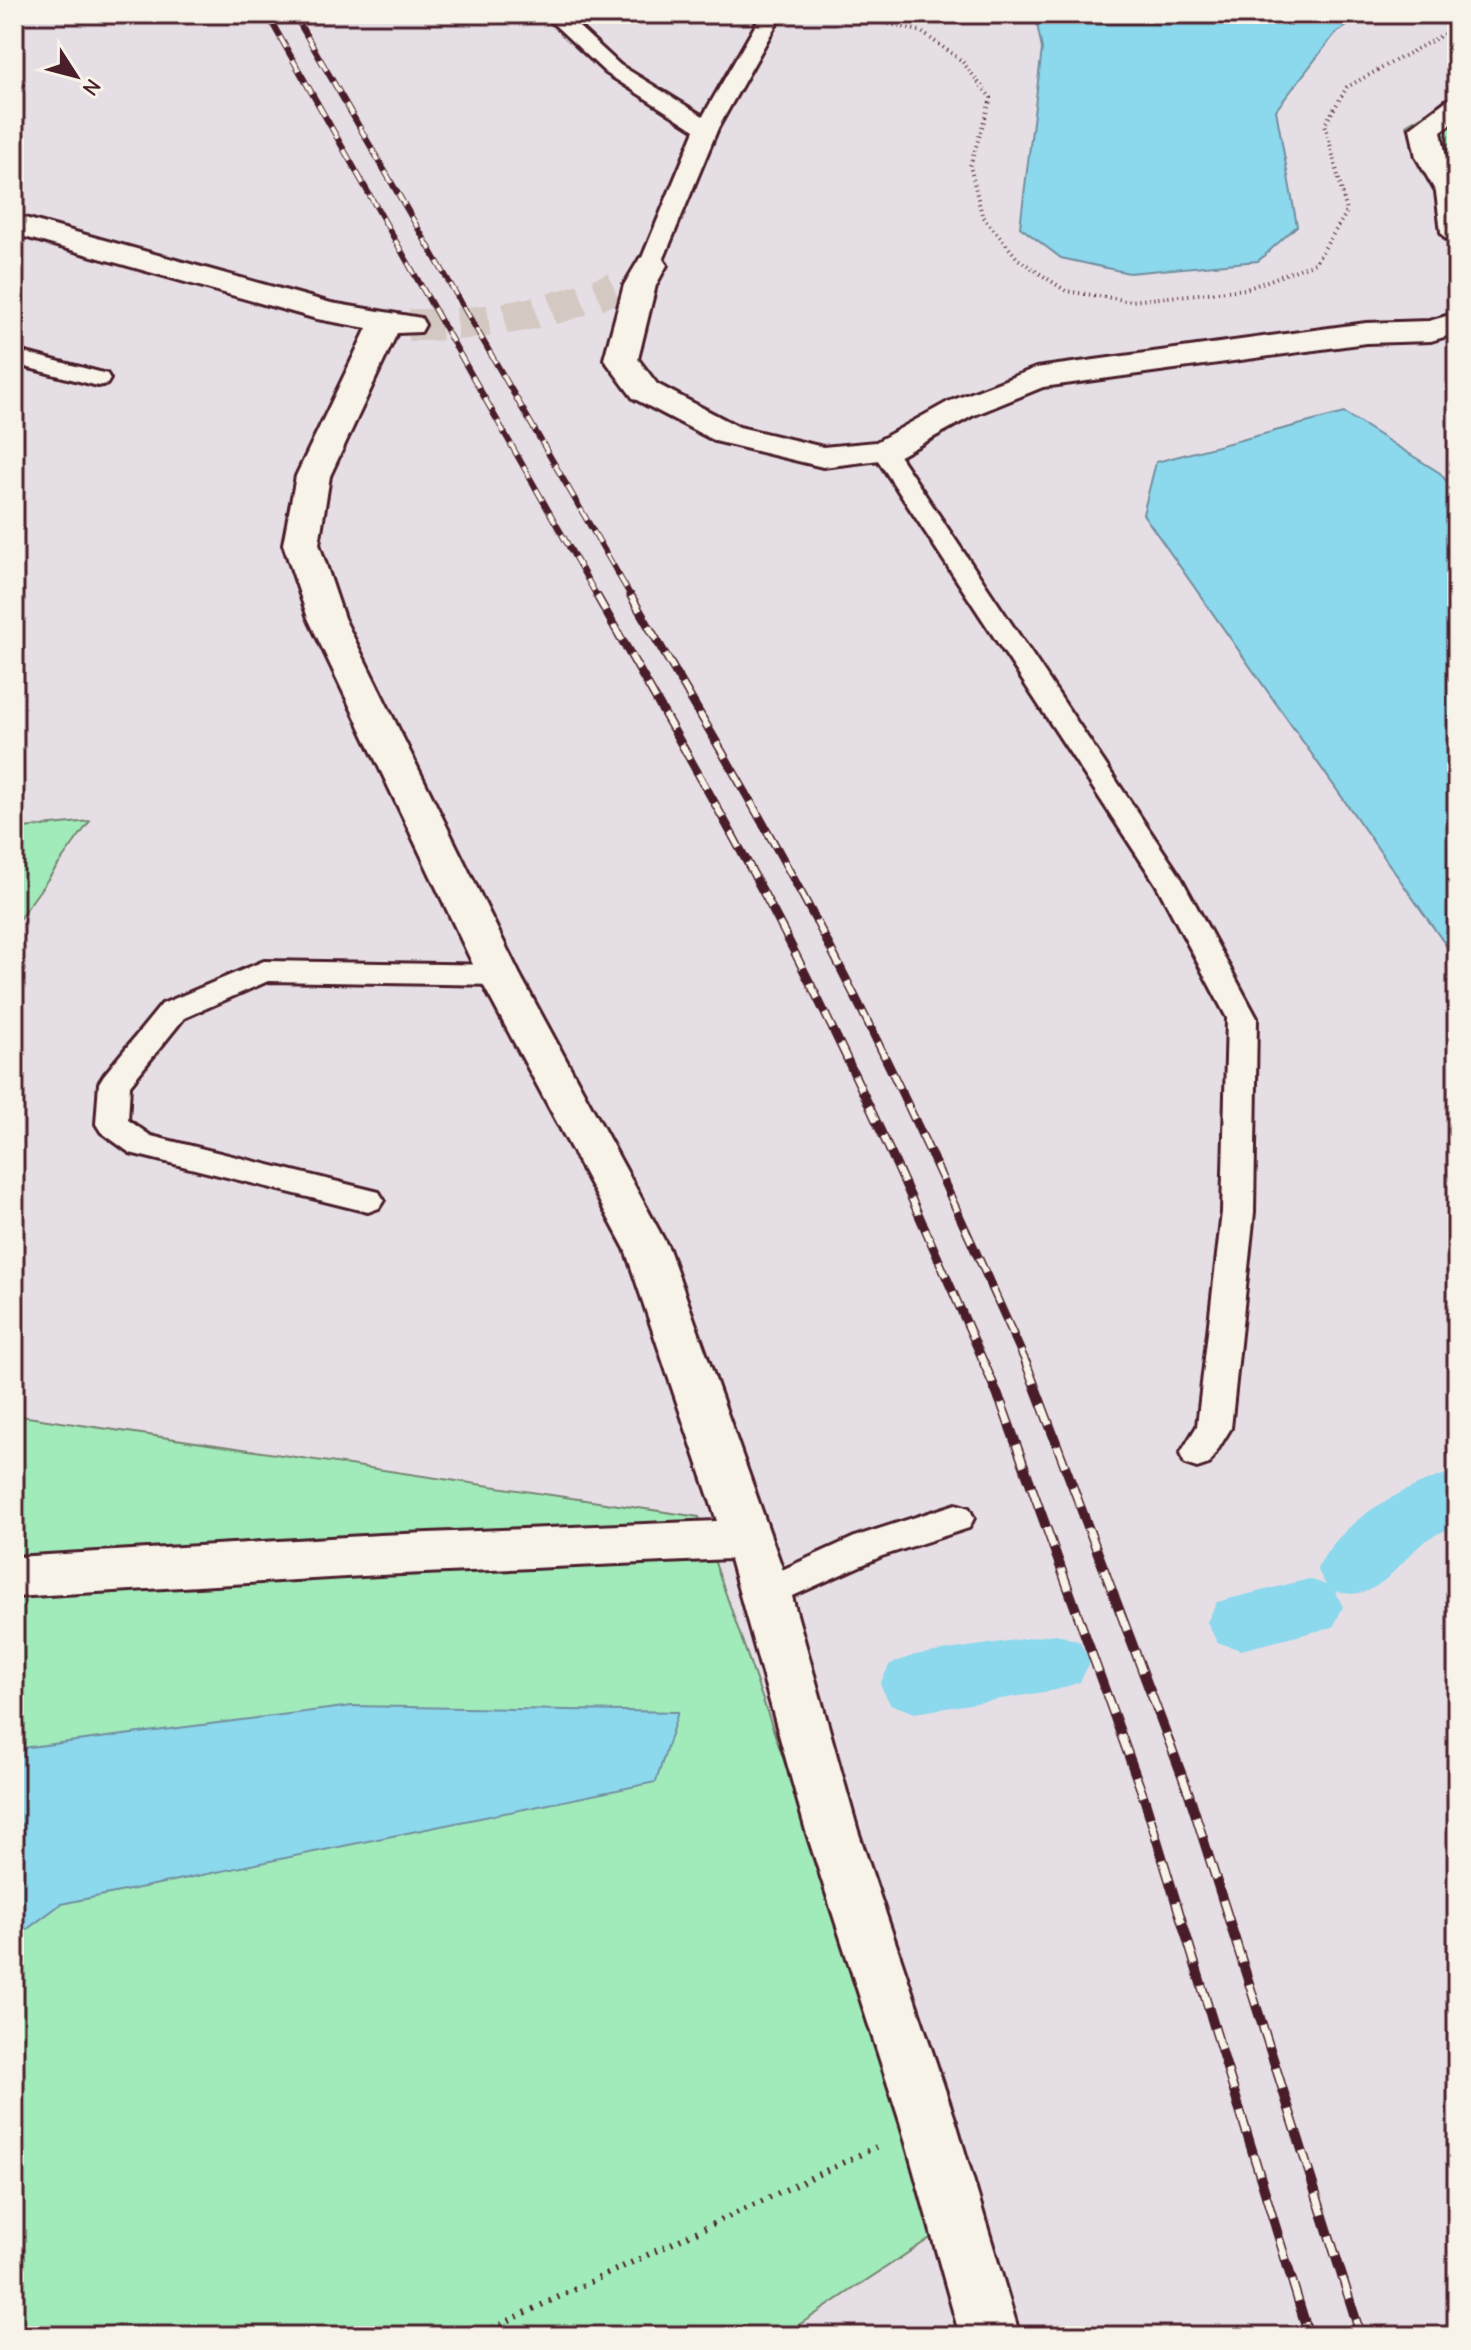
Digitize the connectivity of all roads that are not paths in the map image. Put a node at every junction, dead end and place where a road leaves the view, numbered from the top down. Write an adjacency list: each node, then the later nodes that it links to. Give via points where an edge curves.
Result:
1 (553, 14): 4 (lane, via 613,69)
2 (772, 14): 4 (lane)
3 (1457, 106): 6 (street, via 1425,128 1431,157 1451,192)
4 (707, 128): 7 (lane)
5 (14, 224): 13 (street, via 328,312 398,323 352,389 313,476 301,544 326,618)
6 (1457, 232)
7 (651, 265): 8 (street); 12 (street, via 640,285 621,359 645,391 727,434 823,457)
8 (614, 288)
9 (1457, 323): 12 (street, via 1431,331 1366,333 1036,378 960,409)
10 (14, 357): 11 (lane)
11 (98, 379)
12 (884, 451): 15 (lane, via 1170,883 1242,1018 1238,1212 1214,1428)
13 (499, 975): 14 (lane, via 264,971 173,1011 115,1083 112,1124 141,1145); 17 (street, via 647,1249)
14 (368, 1200)
15 (1197, 1454)
16 (956, 1518): 19 (lane, via 870,1546)
17 (746, 1539): 18 (street); 19 (street)
18 (14, 1577)
19 (766, 1593): 20 (street, via 832,1831 928,2122)
20 (990, 2336)

